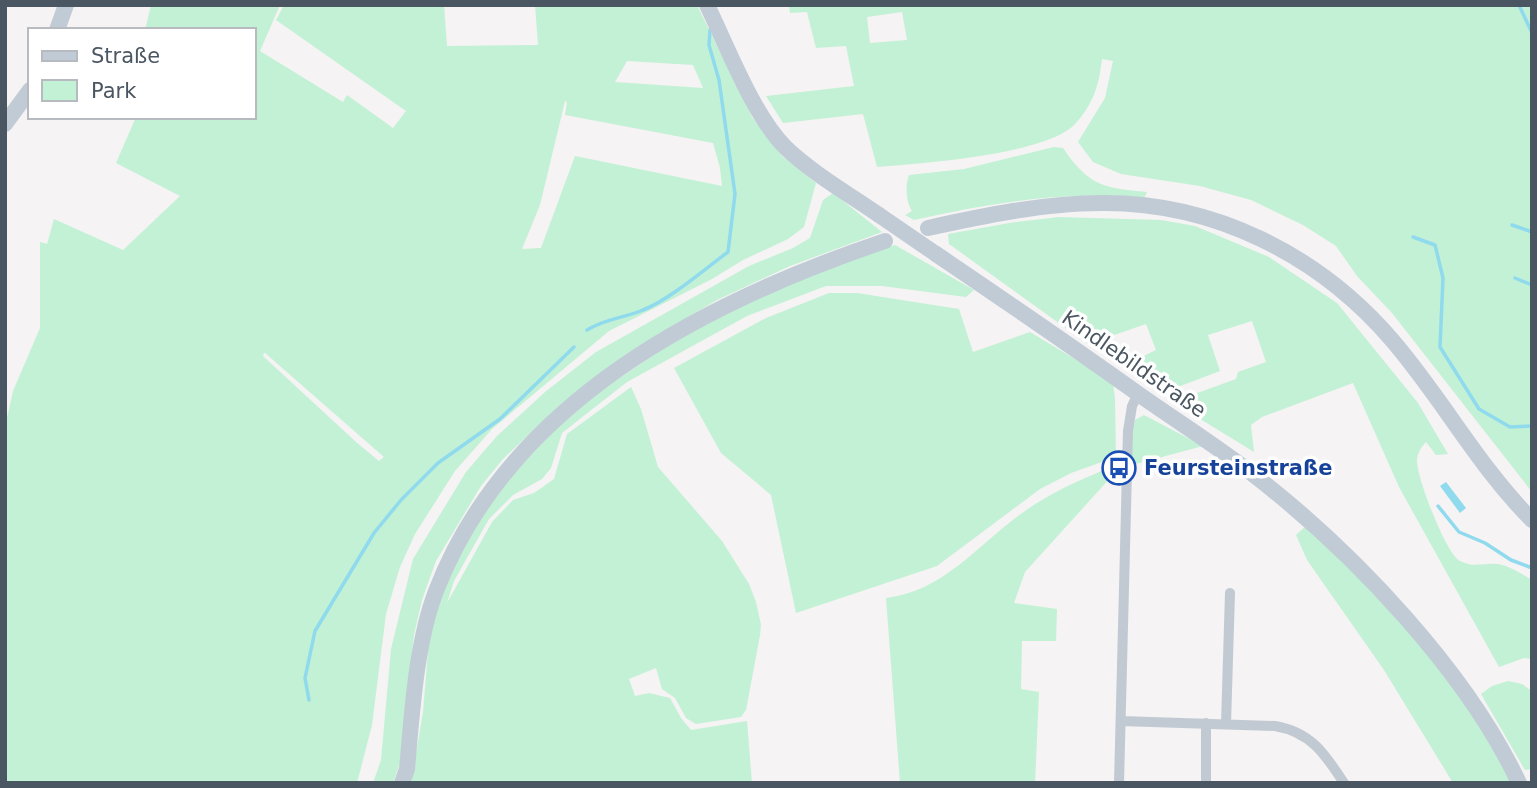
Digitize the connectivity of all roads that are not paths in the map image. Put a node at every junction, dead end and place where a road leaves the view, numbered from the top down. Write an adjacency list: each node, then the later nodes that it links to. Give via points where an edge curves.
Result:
1 (66, 5): 3 (main road)
2 (708, 5): 8 (main road, Kindlebildstraße, bridge, via 750,94 786,148)
3 (58, 28)
4 (28, 93): 5 (main road)
5 (5, 124)
6 (928, 228): 9 (main road, via 977,217 1100,202 1151,205 1249,232 1314,269 1361,307 1393,341 1492,477)
7 (884, 241): 14 (main road, via 763,286 714,311 609,375 537,436 477,509 435,594 419,662)
8 (1138, 394): 11 (street, via 1128,431); 18 (main road, Kindlebildstraße, via 1259,479 1362,572 1465,690)
9 (1532, 520)
10 (1230, 593): 13 (street)
11 (1121, 721): 12 (street); 15 (street)
12 (1206, 723): 13 (street); 16 (street)
13 (1226, 724): 17 (street, via 1291,729 1310,740)
14 (402, 783)
15 (1119, 783)
16 (1206, 783)
17 (1344, 783)
18 (1519, 783)

